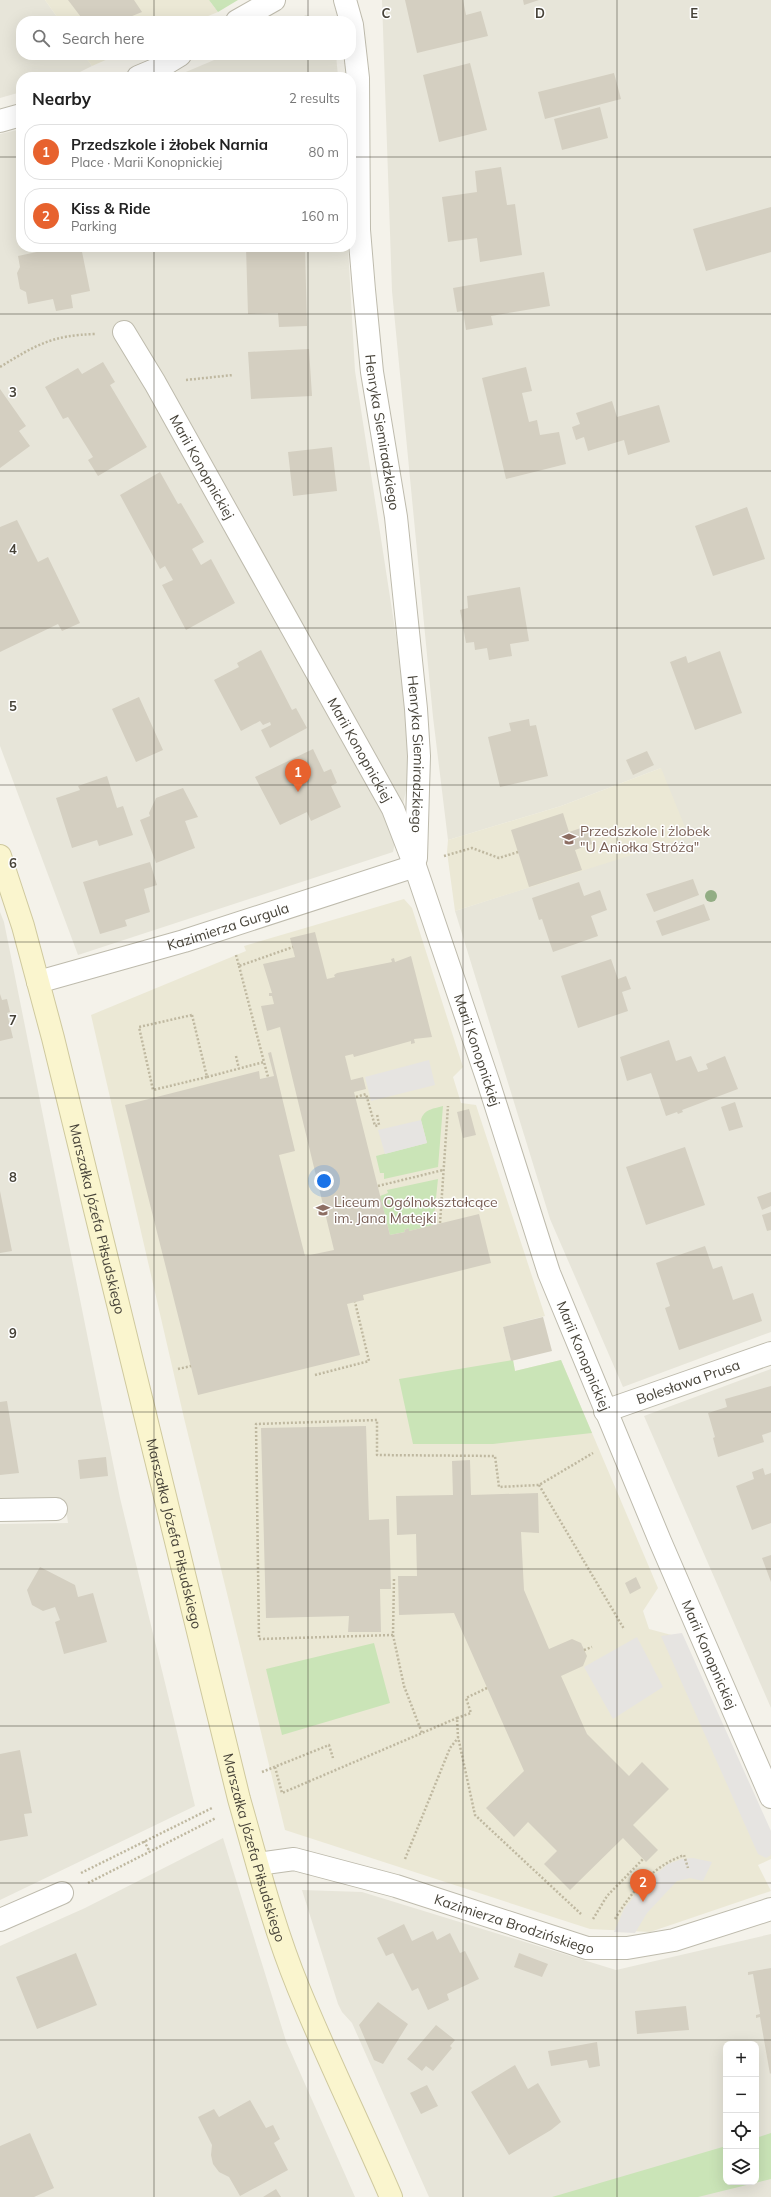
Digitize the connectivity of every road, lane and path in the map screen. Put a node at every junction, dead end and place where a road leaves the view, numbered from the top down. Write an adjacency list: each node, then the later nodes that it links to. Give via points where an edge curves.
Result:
1 (274, 0): 3 (street)
2 (345, 0): 4 (street, Henryka Siemiradzkiego)
3 (246, 16)
4 (349, 16)
5 (172, 60): 7 (street)
6 (356, 60): 18 (street, Henryka Siemiradzkiego, via 359,230 364,290 372,372 396,517 416,709 419,756)
7 (150, 72)
8 (16, 116): 9 (street)
9 (0, 121)
10 (124, 332): 14 (street, Marii Konopnickiej)
11 (100, 334): 12 (path, via 56,337 35,345)
12 (0, 367)
13 (233, 375): 14 (path)
14 (155, 383): 18 (street, Marii Konopnickiej, via 393,809)
15 (518, 852): 17 (path, via 499,858 472,848)
16 (0, 856): 22 (main road, Marszałka Józefa Piłsudskiego)
17 (442, 857)
18 (415, 866): 22 (street, Kazimierza Gurgula, via 184,941); 39 (street, Marii Konopnickiej, via 488,1081 549,1273)
19 (292, 947): 21 (path)
20 (235, 948): 21 (path)
21 (239, 966): 24 (path)
22 (38, 982): 62 (main road, Marszałka Józefa Piłsudskiego, via 237,1791)
23 (236, 1056): 25 (path)
24 (264, 1062): 25 (path); 27 (path)
25 (239, 1069): 26 (path)
26 (207, 1077): 26 (path, via 192,1015 138,1027 154,1090)
27 (268, 1077)
28 (356, 1097): 30 (path, via 366,1094 375,1126 379,1125)
29 (448, 1106): 31 (path)
30 (377, 1114)
31 (443, 1170): 32 (path); 33 (path)
32 (378, 1186)
33 (440, 1223)
34 (356, 1302): 38 (path, via 369,1361)
35 (771, 1353): 39 (street, Bolesława Prusa)
36 (191, 1366): 37 (path)
37 (178, 1370)
38 (315, 1375)
39 (605, 1411): 56 (street, Marii Konopnickiej)
40 (599, 1449): 41 (path)
41 (539, 1485): 45 (path); 46 (path, via 499,1487 495,1456 377,1455 377,1420 256,1424 259,1639)
42 (56, 1509): 43 (street)
43 (0, 1510)
44 (394, 1579): 46 (path)
45 (624, 1629)
46 (393, 1635): 51 (path, via 404,1686)
47 (592, 1647): 48 (path)
48 (584, 1650)
49 (487, 1688): 50 (path, via 466,1698 471,1713)
50 (457, 1718): 51 (path); 52 (path)
51 (422, 1733): 54 (path, via 282,1793)
52 (458, 1737): 63 (path, via 450,1748); 69 (path, via 475,1816)
53 (334, 1758): 54 (path, via 329,1745)
54 (275, 1767): 55 (path)
55 (260, 1772)
56 (771, 1797)
57 (214, 1806): 59 (path)
58 (217, 1818): 60 (path)
59 (144, 1841): 60 (path); 65 (path)
60 (150, 1852): 66 (path)
61 (644, 1858): 71 (path, via 607,1896)
62 (258, 1864): 68 (street, Kazimierza Brodzińskiego, via 294,1859 396,1886 587,1948 626,1948 674,1940); 73 (main road, Marszałka Józefa Piłsudskiego, via 297,1986)
63 (403, 1864)
64 (688, 1868): 72 (path, via 684,1855 669,1860 650,1874 634,1890)
65 (80, 1873)
66 (99, 1878)
67 (62, 1893): 70 (street)
68 (771, 1909)
69 (585, 1918)
70 (0, 1920)
71 (591, 1923)
72 (613, 1924)
73 (391, 2197)

